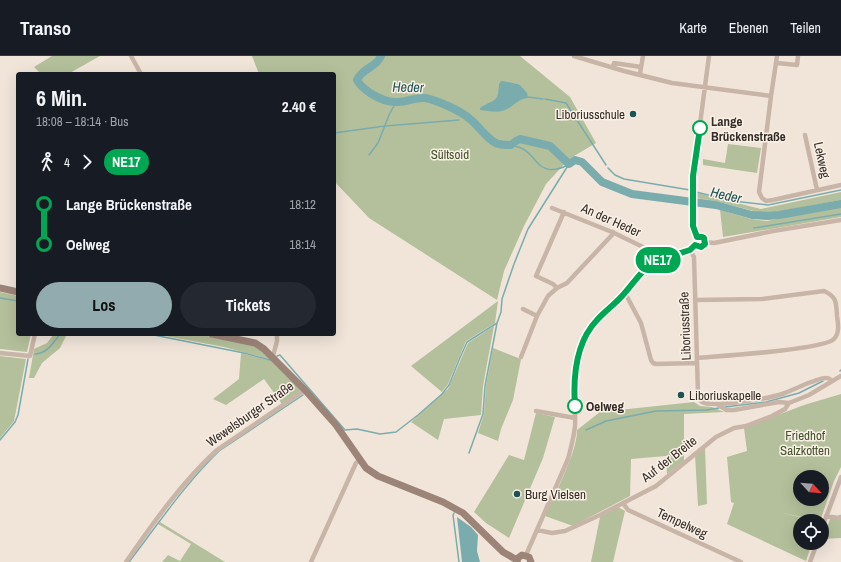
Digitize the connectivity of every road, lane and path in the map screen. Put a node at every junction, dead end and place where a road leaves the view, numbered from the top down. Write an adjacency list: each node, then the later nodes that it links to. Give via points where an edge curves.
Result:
1 (130, 56): 10 (street)
2 (574, 56): 9 (street)
3 (643, 56): 8 (street)
4 (709, 56): 12 (street)
5 (777, 56): 7 (street)
6 (798, 56): 7 (street, via 797,65)
7 (777, 63): 13 (street)
8 (641, 67): 9 (street, via 614,63); 11 (street)
9 (613, 68): 11 (street)
10 (139, 72)
11 (640, 74): 12 (street, via 672,83)
12 (706, 88): 13 (street); 21 (street, via 693,176 693,226)
13 (771, 96): 16 (street, via 760,192 762,198 766,201)
14 (805, 135): 16 (street, Lekweg)
15 (841, 185): 16 (street)
16 (817, 190)
17 (552, 208): 18 (street, An der Heder)
18 (564, 212): 20 (street, An der Heder); 27 (street, via 536,276)
19 (841, 220): 22 (street, via 714,243)
20 (613, 232): 25 (street, An der Heder, via 643,247); 27 (street, via 576,274)
21 (697, 237): 22 (street, via 703,237); 23 (street, via 694,240)
22 (705, 242): 23 (street, via 701,247)
23 (695, 245): 24 (street)
24 (690, 250): 25 (street); 30 (street, Liboriusstraße, via 694,257)
25 (655, 261): 29 (street, via 645,268)
26 (0, 288): 28 (main road)
27 (557, 288): 32 (street, via 548,296)
28 (16, 292)
29 (625, 293): 39 (street, via 641,323 653,363); 46 (street, via 597,320 582,343 574,386)
30 (696, 300): 39 (street, Liboriusstraße); 39 (street, via 762,299 824,291 836,300 838,332 835,339 827,344)
31 (523, 309): 32 (street)
32 (537, 316): 38 (street)
33 (35, 336): 36 (street, via 30,356)
34 (222, 336): 37 (main road, via 255,343)
35 (277, 336): 37 (street)
36 (0, 353)
37 (272, 356): 42 (main road)
38 (522, 357)
39 (697, 361): 44 (street, Liboriusstraße, via 700,401)
40 (841, 376): 41 (street)
41 (832, 381): 43 (street); 44 (street, via 826,378 780,395)
42 (305, 390): 47 (main road, Wewelsburger Straße, via 336,425); 58 (street, Wewelsburger Straße, via 209,457 174,497)
43 (789, 403): 44 (street, via 780,402 740,410 726,410); 49 (street, Auf der Breite, via 785,409 772,416 734,428 716,437 656,486)
44 (718, 405)
45 (536, 411): 46 (street)
46 (575, 418): 53 (street, via 568,458)
47 (360, 460): 56 (main road, Wewelsburger Straße, via 378,476 463,513 503,552); 59 (street)
48 (841, 477): 50 (street)
49 (623, 503): 53 (street, Auf der Breite, via 565,531 552,533); 57 (street, Tempelweg, via 628,510)
50 (827, 514)
51 (829, 516): 52 (street)
52 (841, 517)
53 (537, 530): 55 (street)
54 (814, 550): 61 (street)
55 (526, 555): 56 (main road, via 519,556); 60 (main road)
56 (517, 561)
57 (738, 561)
58 (126, 562)
59 (311, 562)
60 (531, 562)
61 (810, 562)

